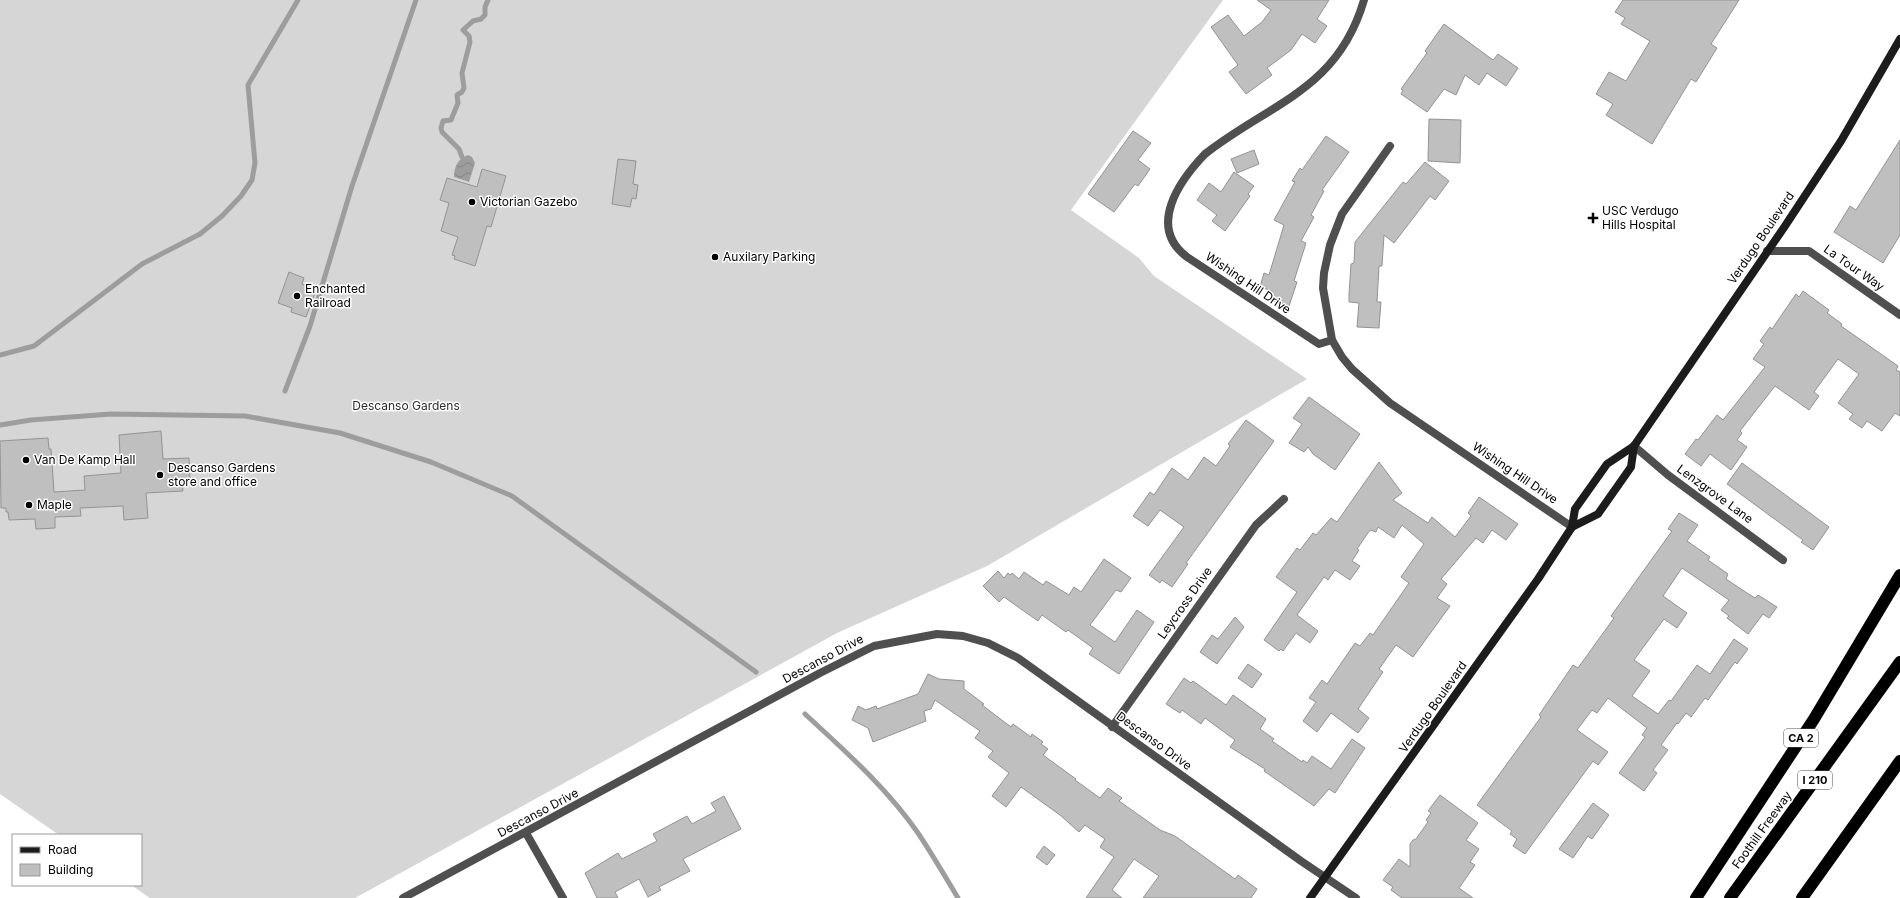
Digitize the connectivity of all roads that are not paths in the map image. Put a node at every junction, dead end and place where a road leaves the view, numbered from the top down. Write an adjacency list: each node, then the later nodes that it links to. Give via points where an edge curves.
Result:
1 (1364, 0): 6 (street, Wishing Hill Drive, via 1352,33 1327,68 1308,87 1205,154 1179,189 1171,204 1168,220 1172,240 1187,256 1319,344)
2 (1900, 39): 4 (main road, Verdugo Boulevard, via 1841,141)
3 (1390, 146): 6 (street, via 1342,214 1330,245 1323,288)
4 (1767, 251): 5 (street, La Tour Way, via 1809,251); 7 (main road, Verdugo Boulevard)
5 (1900, 315)
6 (1332, 340): 9 (street, Wishing Hill Drive, via 1352,369 1390,403)
7 (1634, 446): 9 (main road, Verdugo Boulevard, via 1607,464 1575,509); 9 (main road, Verdugo Boulevard, via 1631,467 1598,514); 10 (street, Lenzgrove Lane, via 1668,475)
8 (1284, 499): 13 (street, Leycross Drive, via 1256,525)
9 (1572, 527): 16 (main road, Verdugo Boulevard, via 1538,579)
10 (1783, 560)
11 (1900, 575): 21 (highway, CA 2, via 1814,719)
12 (1900, 662): 22 (highway, Foothill Freeway / I 210)
13 (1112, 727): 15 (street, Descanso Drive, via 1018,658 988,643 963,636 937,634 909,638 874,646 820,673); 16 (street, Descanso Drive)
14 (1900, 760): 23 (highway)
15 (526, 833): 17 (street, Descanso Drive); 18 (street)
16 (1326, 878): 19 (main road, Verdugo Boulevard); 20 (street, Descanso Drive)
17 (403, 898)
18 (563, 898)
19 (1310, 898)
20 (1356, 898)
21 (1696, 898)
22 (1730, 898)
23 (1802, 898)

